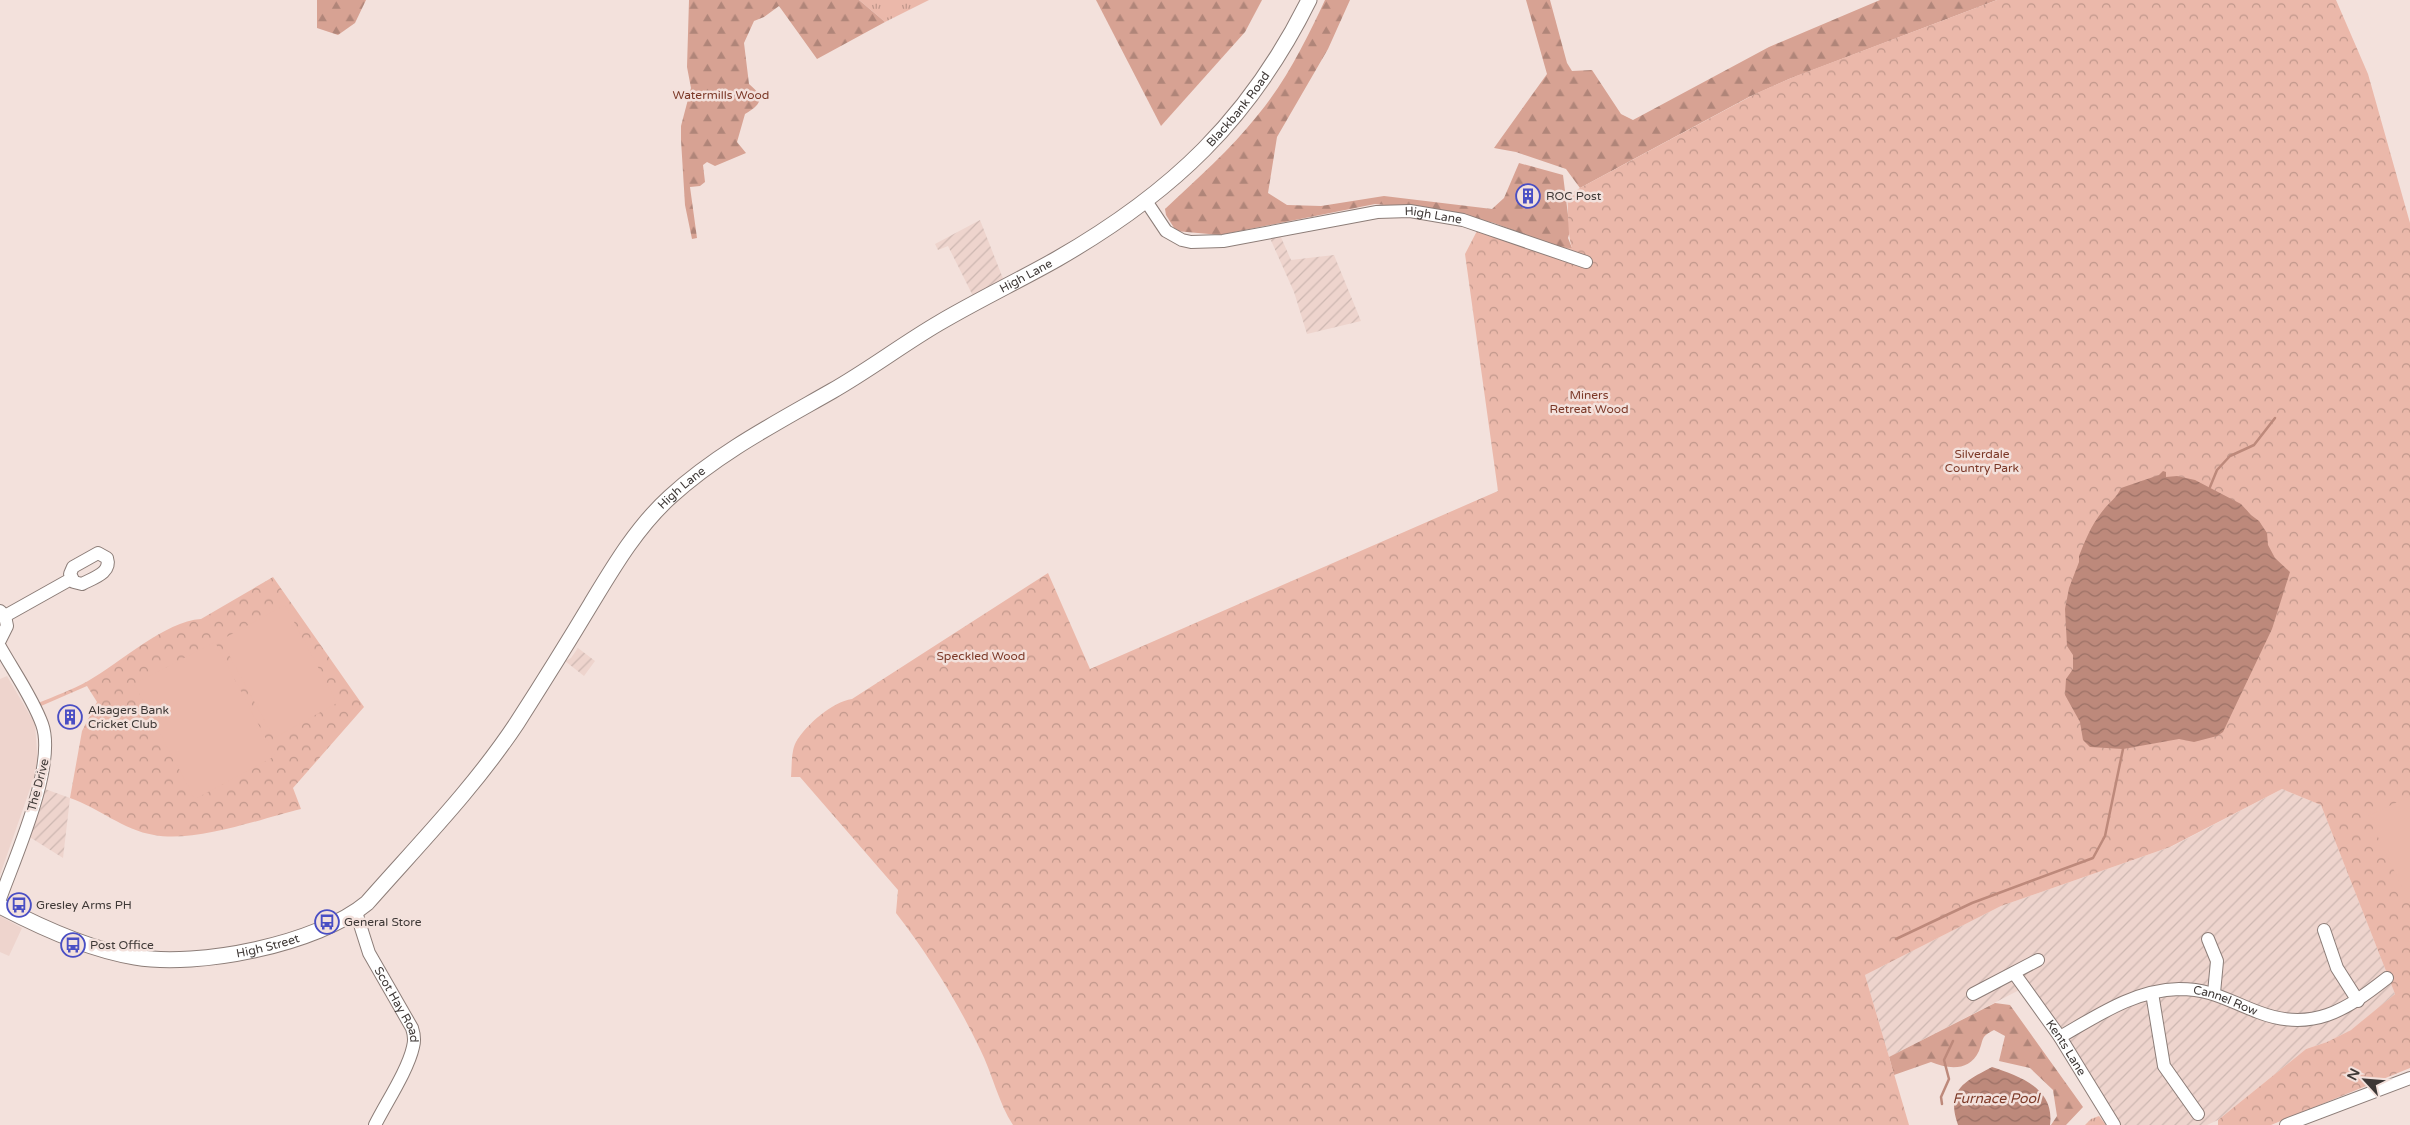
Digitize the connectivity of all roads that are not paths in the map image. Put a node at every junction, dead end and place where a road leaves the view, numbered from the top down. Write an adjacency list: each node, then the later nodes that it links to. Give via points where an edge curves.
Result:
1 (1309, 0): 2 (main road, Blackbank Road, via 1281,52 1243,107 1211,144)
2 (1146, 201): 3 (street, High Lane, via 1166,231 1191,242 1224,241 1377,212 1410,211 1463,220); 8 (main road, High Lane, via 1059,258 939,323 876,366 751,438 690,480 667,499 634,536)
3 (1586, 262)
4 (71, 579): 5 (street)
5 (3, 614): 6 (street, via 6,632)
6 (0, 640)
7 (0, 647): 9 (street, The Drive, via 42,724 47,750 39,787)
8 (561, 651): 11 (main road, High Street, via 486,766)
9 (0, 899)
10 (0, 906): 11 (main road, High Street, via 39,926 76,939 136,957 165,960 210,956 281,943 323,929)
11 (356, 912): 24 (street, Scot Hay Road, via 369,953 414,1037 414,1047)
12 (2324, 930): 20 (street, via 2337,968)
13 (2208, 939): 18 (street, via 2217,961)
14 (2038, 960): 15 (street)
15 (2014, 973): 19 (street); 21 (street, Kents Lane)
16 (2387, 978): 20 (street, Cannel Row)
17 (2152, 993): 18 (street, Cannel Row, via 2178,989); 21 (street, Cannel Row, via 2121,1002); 23 (street, via 2164,1066)
18 (2214, 993): 20 (street, Cannel Row, via 2259,1013 2292,1020 2314,1020 2339,1012)
19 (1974, 994)
20 (2358, 1001)
21 (2060, 1037): 25 (street, Kents Lane)
22 (2410, 1078): 26 (street)
23 (2198, 1114)
24 (375, 1125)
25 (2114, 1125)
26 (2286, 1125)

